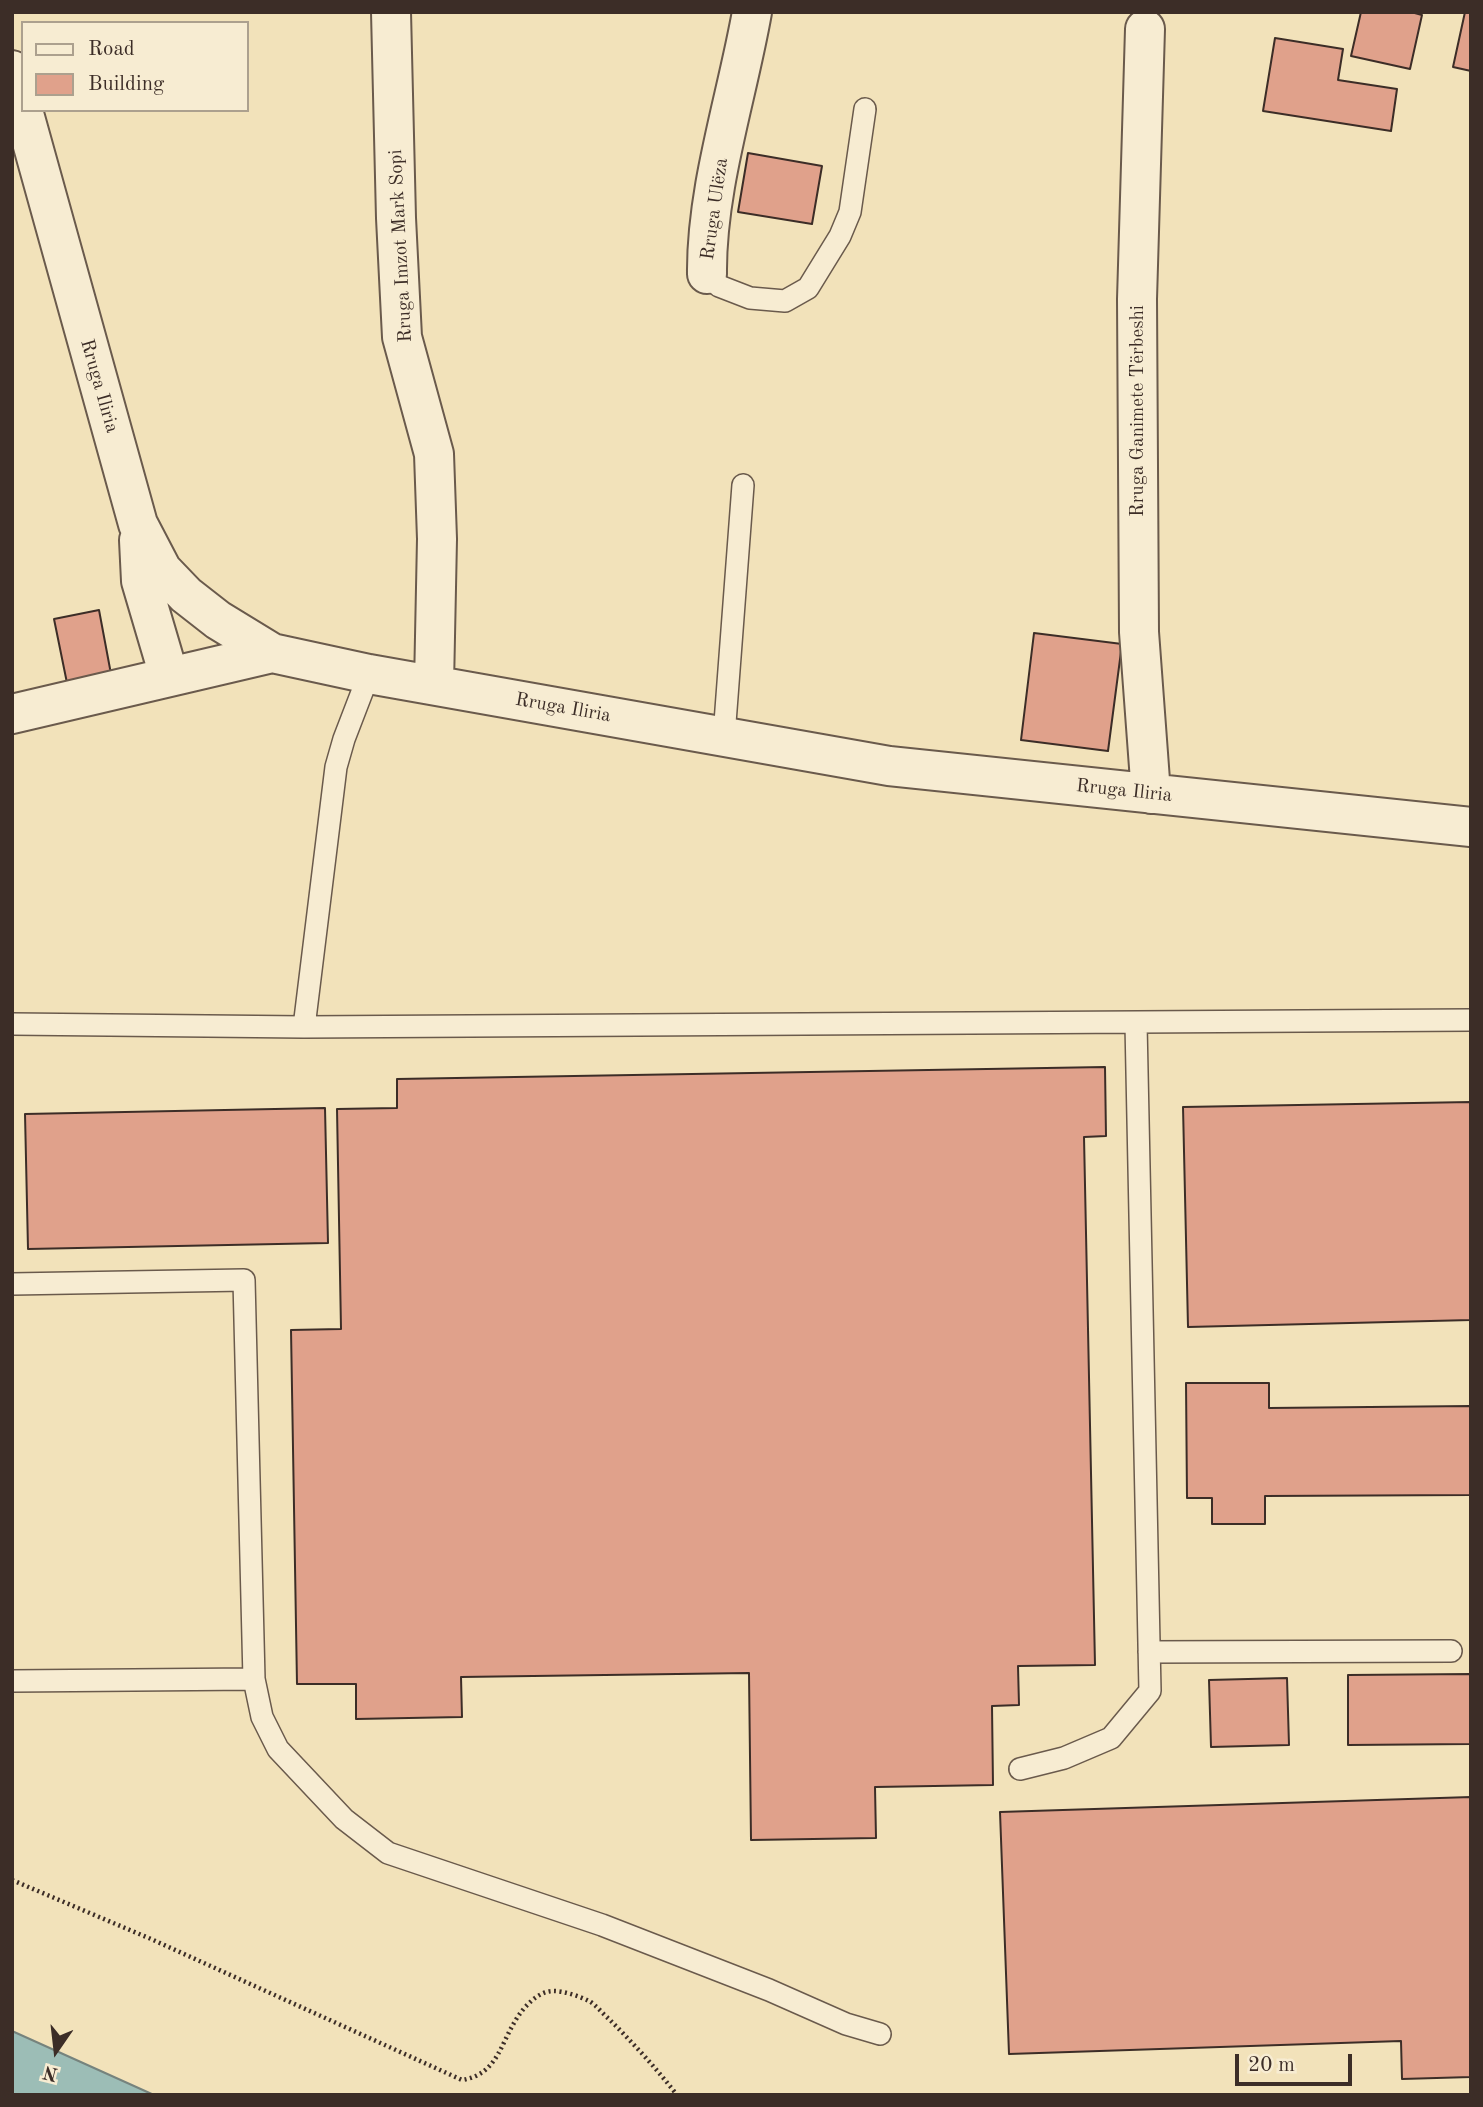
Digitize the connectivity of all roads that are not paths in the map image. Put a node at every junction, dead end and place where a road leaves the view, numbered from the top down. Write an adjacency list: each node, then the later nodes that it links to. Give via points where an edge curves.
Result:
1 (391, 12): 14 (street, Rruga Imzot Mark Sopi, via 402,337 434,454)
2 (752, 12): 8 (street, Rruga Ulëza, via 722,157)
3 (1145, 29): 17 (street, Rruga Ganimete Tërbeshi, via 1137,299 1139,632)
4 (12, 70): 5 (street, Rruga Iliria)
5 (21, 102)
6 (865, 109): 8 (lane, Rruga Ulëza, via 850,212 808,288 785,301 750,298 719,286)
7 (24, 112): 10 (street, Rruga Iliria)
8 (707, 274)
9 (743, 485): 16 (lane)
10 (138, 524): 11 (street, Rruga Iliria, via 162,570 186,595); 13 (street, via 141,581)
11 (272, 653): 12 (street, Rruga Iliria); 13 (street)
12 (369, 674): 14 (street, Rruga Iliria); 22 (lane, via 336,767)
13 (169, 676): 15 (street)
14 (434, 685): 16 (street, Rruga Iliria)
15 (12, 714)
16 (724, 736): 17 (street, Rruga Iliria, via 889,766)
17 (1151, 794): 18 (street, Rruga Iliria)
18 (1471, 827)
19 (1471, 1020): 21 (lane)
20 (12, 1024): 22 (lane)
21 (1136, 1024): 22 (lane); 25 (lane)
22 (304, 1027)
23 (12, 1284): 26 (lane, via 244,1280)
24 (1451, 1651): 25 (lane)
25 (1149, 1652): 28 (lane, via 1150,1691 1111,1738)
26 (254, 1679): 27 (lane); 29 (lane, via 262,1717 278,1749 344,1819 388,1853 602,1925)
27 (12, 1681)
28 (1020, 1769)
29 (880, 2034)

